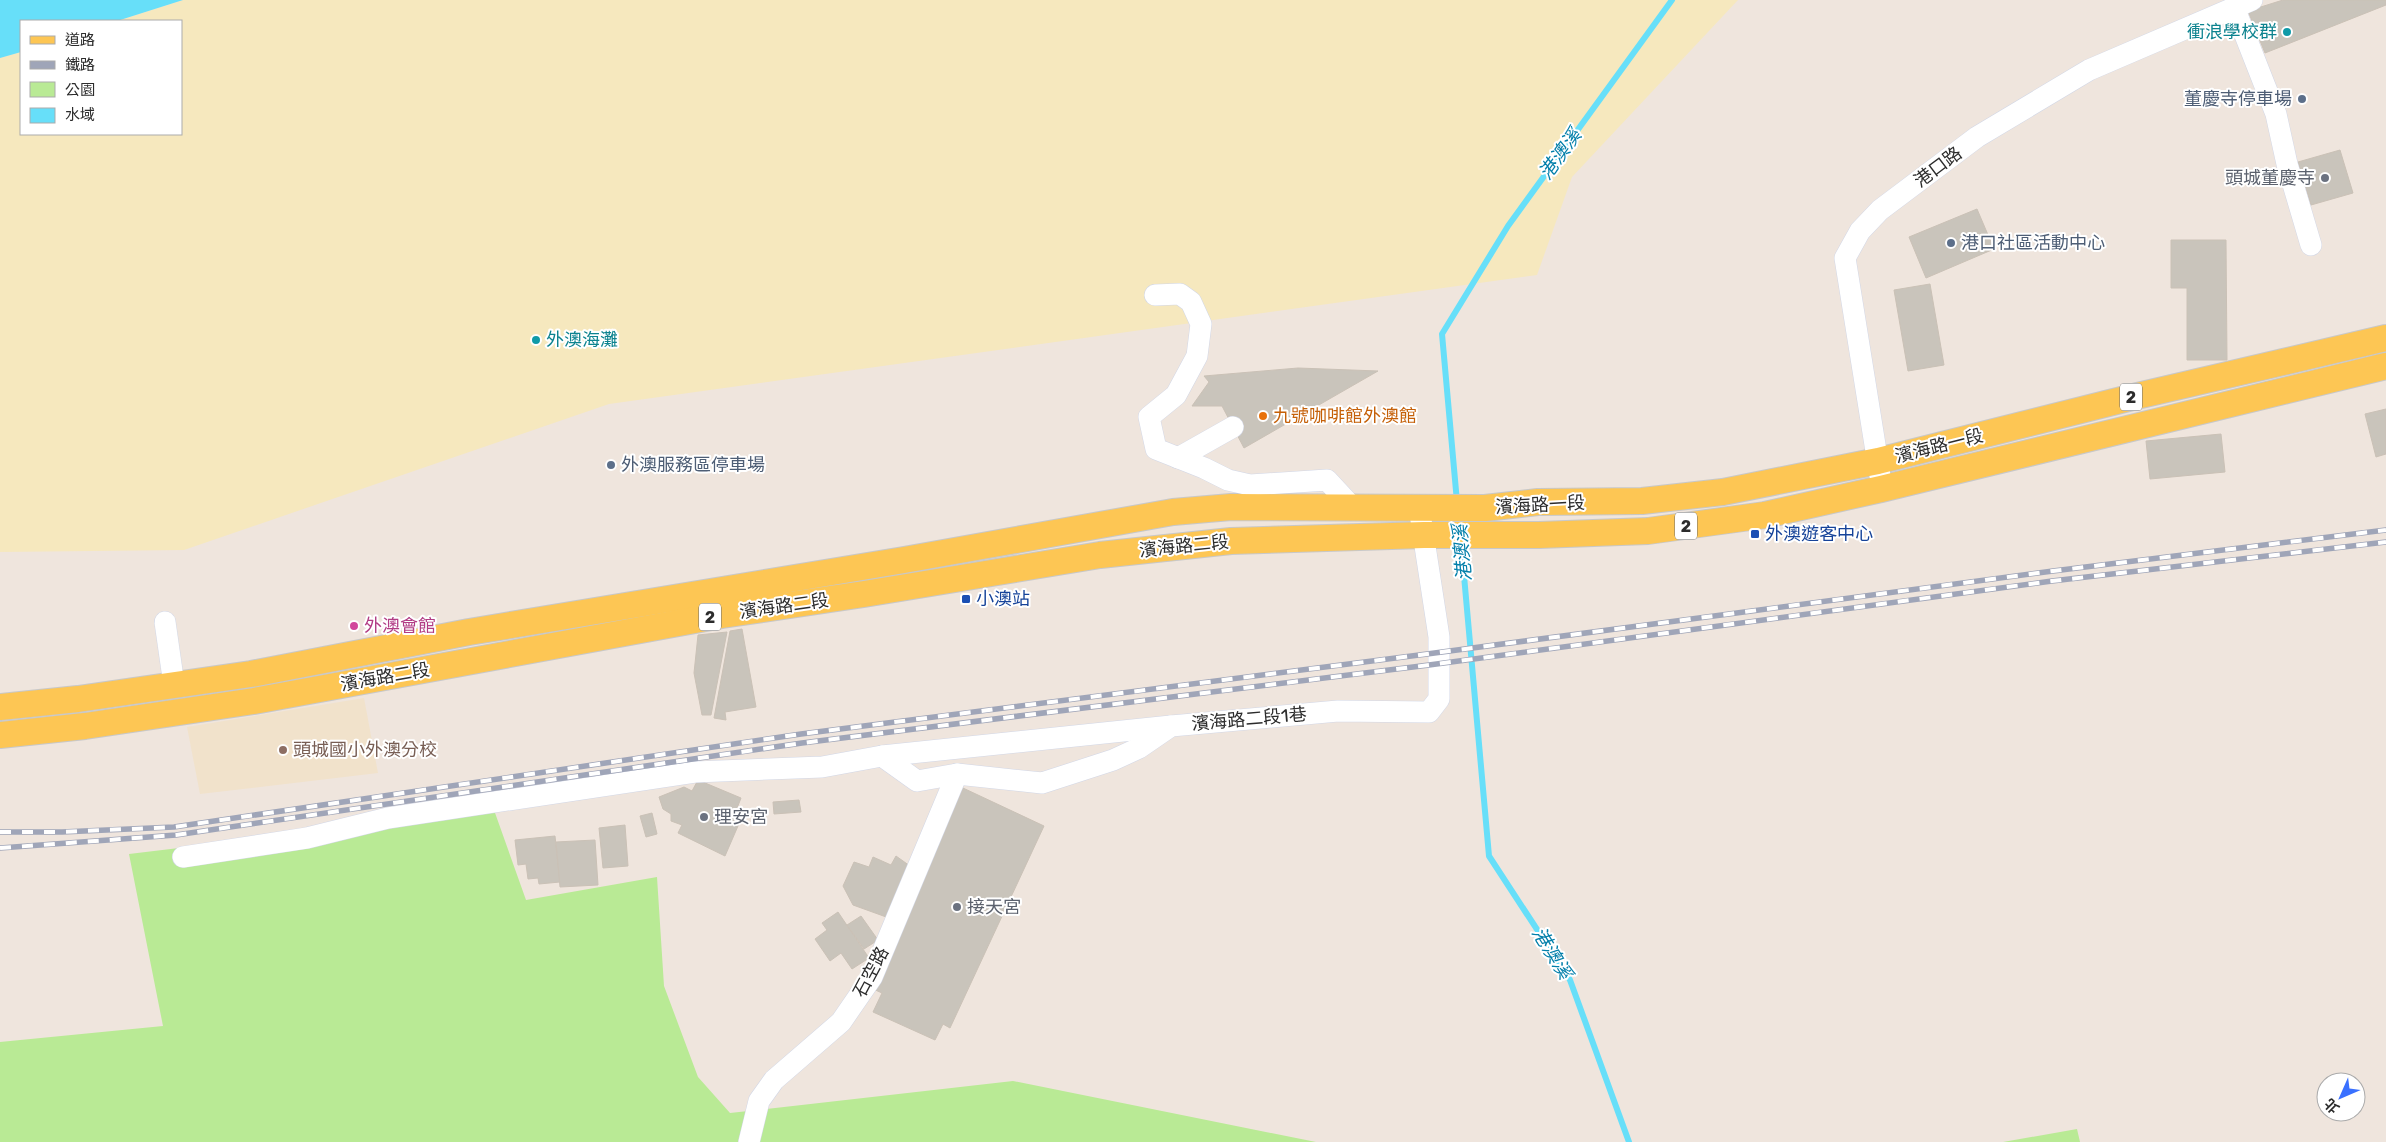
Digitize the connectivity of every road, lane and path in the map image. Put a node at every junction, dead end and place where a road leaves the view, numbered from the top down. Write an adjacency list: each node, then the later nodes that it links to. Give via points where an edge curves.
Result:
1 (2243, 4): 2 (street, 港口路); 12 (street, 港口路, via 2089,70 2028,106 1962,148 1880,210 1860,231 1845,258)
2 (2311, 245)
3 (1155, 295): 11 (street, via 1180,294 1191,302 1200,324 1196,356 1176,396 1149,417 1156,449)
4 (2386, 338): 5 (main road, 濱海路一段 / 2)
5 (2318, 352): 7 (main road); 8 (main road, 濱海路一段 / 2)
6 (2386, 366): 7 (main road, 濱海路一段 / 2)
7 (2320, 380): 9 (main road, 濱海路一段 / 2)
8 (2137, 396): 9 (main road); 12 (main road, 濱海路一段 / 2)
9 (2144, 424): 13 (main road, 濱海路一段 / 2)
10 (1233, 427): 11 (street)
11 (1178, 458): 14 (street, via 1199,475 1227,489); 16 (street, via 1228,480 1250,485 1327,480)
12 (1878, 461): 13 (street, 港口路); 15 (main road, 濱海路一段 / 2, via 1723,492 1642,501 1538,502 1485,508)
13 (1881, 490): 18 (main road, 濱海路一段 / 2, via 1766,514 1648,531)
14 (1231, 507): 16 (main road, 濱海路二段 / 2); 17 (main road, 濱海路二段 / 2, via 1173,512)
15 (1419, 507): 16 (main road, 濱海路二段 / 2); 18 (street, 濱海路二段1巷)
16 (1353, 508)
17 (1095, 526): 19 (main road); 20 (main road, 濱海路二段 / 2)
18 (1424, 535): 19 (main road, 濱海路二段 / 2, via 1231,541); 30 (street, 濱海路二段1巷, via 1439,637 1439,699 1429,712 1338,712)
19 (1100, 555): 21 (main road, 濱海路二段 / 2)
20 (855, 568): 21 (main road); 22 (main road, 濱海路二段 / 2)
21 (864, 594): 22 (main road, 濱海路二段 / 2)
22 (720, 603): 24 (main road, 濱海路二段 / 2); 25 (main road, 濱海路二段 / 2)
23 (165, 622): 27 (street)
24 (469, 632): 25 (main road); 26 (main road, 濱海路二段 / 2)
25 (473, 662): 28 (main road, 濱海路二段 / 2)
26 (251, 674): 27 (main road, 濱海路二段 / 2); 28 (main road)
27 (174, 685): 29 (main road, 濱海路二段 / 2)
28 (254, 701): 31 (main road, 濱海路二段 / 2)
29 (0, 707)
30 (1170, 726): 32 (street); 33 (street, 濱海路二段1巷, via 1122,756 1042,783)
31 (0, 736)
32 (882, 756): 33 (street, 濱海路二段1巷, via 917,781); 34 (street, via 822,767 696,772 388,818 308,838)
33 (957, 774): 35 (street, 石空路, via 872,977 842,1022 769,1087 759,1101)
34 (183, 857)
35 (749, 1142)

